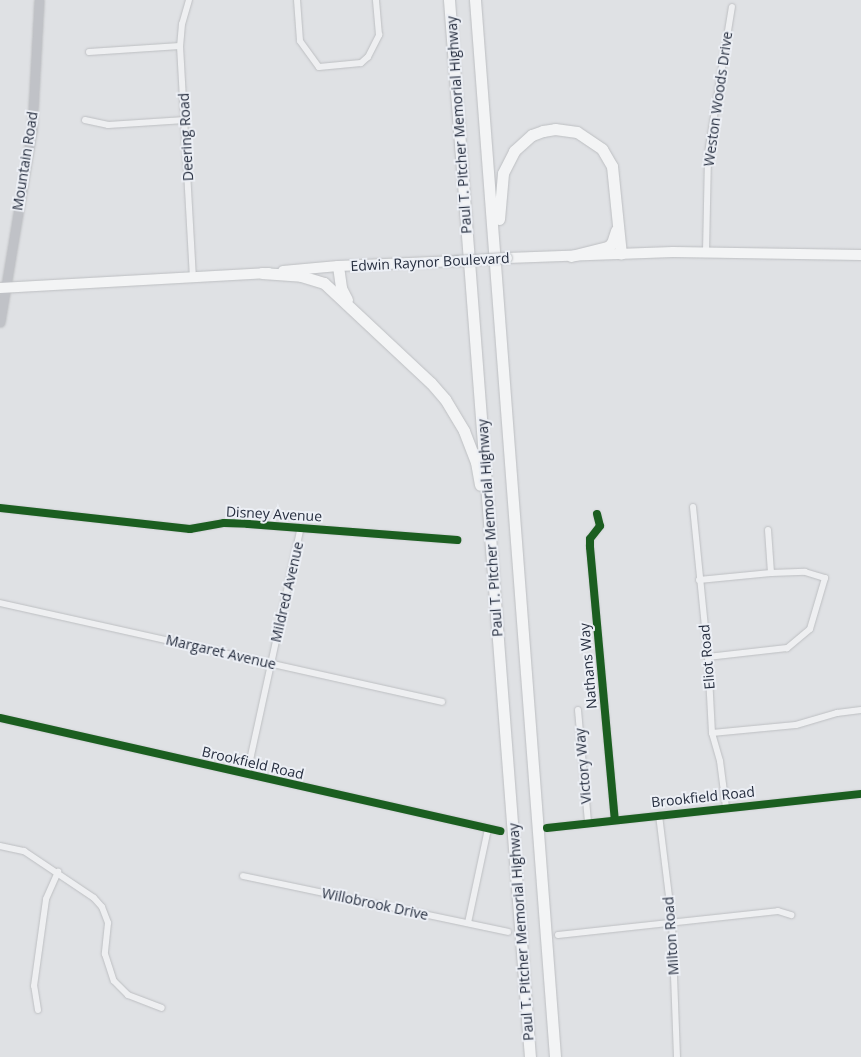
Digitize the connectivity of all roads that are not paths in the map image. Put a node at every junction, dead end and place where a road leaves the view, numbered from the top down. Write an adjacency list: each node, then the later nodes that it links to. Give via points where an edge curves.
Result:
1 (40, 0): 20 (main road, Mountain Road, via 32,129)
2 (189, 0): 8 (street, Deering Road)
3 (297, 0): 4 (street, via 300,41 319,67 361,63 368,57 379,35)
4 (376, 0)
5 (449, 0): 35 (highway, Paul T. Pitcher Memorial Highway)
6 (475, 0): 21 (highway, Paul T. Pitcher Memorial Highway)
7 (732, 7): 13 (street, Weston Woods Drive, via 708,152)
8 (180, 46): 9 (street); 11 (street, Deering Road)
9 (89, 52)
10 (85, 120): 11 (street, via 108,124)
11 (185, 120): 19 (street, Deering Road)
12 (616, 217): 14 (highway); 16 (highway, via 616,235 608,247); 21 (highway, via 615,177 602,149 586,136 567,130 555,129 532,135 514,151 502,180)
13 (706, 252): 14 (main road, Edwin Raynor Boulevard); 15 (main road, Edwin Raynor Boulevard)
14 (620, 254): 16 (main road, Edwin Raynor Boulevard)
15 (861, 255)
16 (571, 256): 17 (main road, Edwin Raynor Boulevard, bridge)
17 (338, 266): 18 (main road, Edwin Raynor Boulevard); 22 (highway, via 342,288)
18 (262, 273): 19 (main road, Edwin Raynor Boulevard); 22 (highway, via 314,279 324,283)
19 (193, 276): 20 (main road, Edwin Raynor Boulevard)
20 (3, 288): 23 (main road, Mountain Road)
21 (499, 299): 61 (highway, Paul T. Pitcher Memorial Highway)
22 (350, 305): 35 (highway, via 431,382 445,399 470,446 482,498)
23 (0, 322)
24 (693, 507): 31 (street, Eliot Road)
25 (0, 508): 27 (street, Disney Avenue, via 190,529 224,523)
26 (597, 514): 45 (street, Nathans Way, via 600,526 590,540 590,546)
27 (301, 527): 29 (street, Disney Avenue); 34 (street, Mildred Avenue)
28 (768, 530): 30 (street)
29 (458, 540)
30 (771, 573): 31 (street); 33 (street, via 805,572 824,578 810,629 787,648)
31 (699, 580): 33 (street, Eliot Road)
32 (0, 603): 34 (street, Margaret Avenue)
33 (708, 657): 40 (street, Eliot Road)
34 (271, 664): 36 (street, Margaret Avenue); 41 (street, Mildred Avenue)
35 (503, 698): 60 (highway, Paul T. Pitcher Memorial Highway)
36 (442, 702)
37 (578, 710): 46 (street, Victory Way)
38 (861, 710): 40 (street, via 796,725)
39 (0, 718): 41 (street, Brookfield Road)
40 (712, 732): 43 (street, Eliot Road, via 720,761)
41 (247, 774): 48 (street, Brookfield Road)
42 (861, 794): 43 (street, Brookfield Road)
43 (726, 807): 44 (street, Brookfield Road)
44 (660, 815): 45 (street, Brookfield Road); 54 (street, Milton Road)
45 (615, 820): 46 (street, Brookfield Road)
46 (588, 823): 47 (street, Brookfield Road)
47 (548, 828)
48 (488, 829): 49 (street, Brookfield Road); 55 (street)
49 (500, 831)
50 (0, 846): 51 (street, via 24,851)
51 (58, 872): 58 (street, via 84,889 102,908 109,931 105,954 114,981 128,995); 59 (street, via 46,899 34,986)
52 (242, 876): 55 (street, Willobrook Drive)
53 (791, 915): 54 (street, via 778,911)
54 (672, 921): 57 (street); 62 (street, Milton Road)
55 (468, 923): 56 (street, Willobrook Drive)
56 (508, 932)
57 (558, 934)
58 (162, 1008)
59 (38, 1010)
60 (530, 1057)
61 (555, 1057)
62 (677, 1057)

